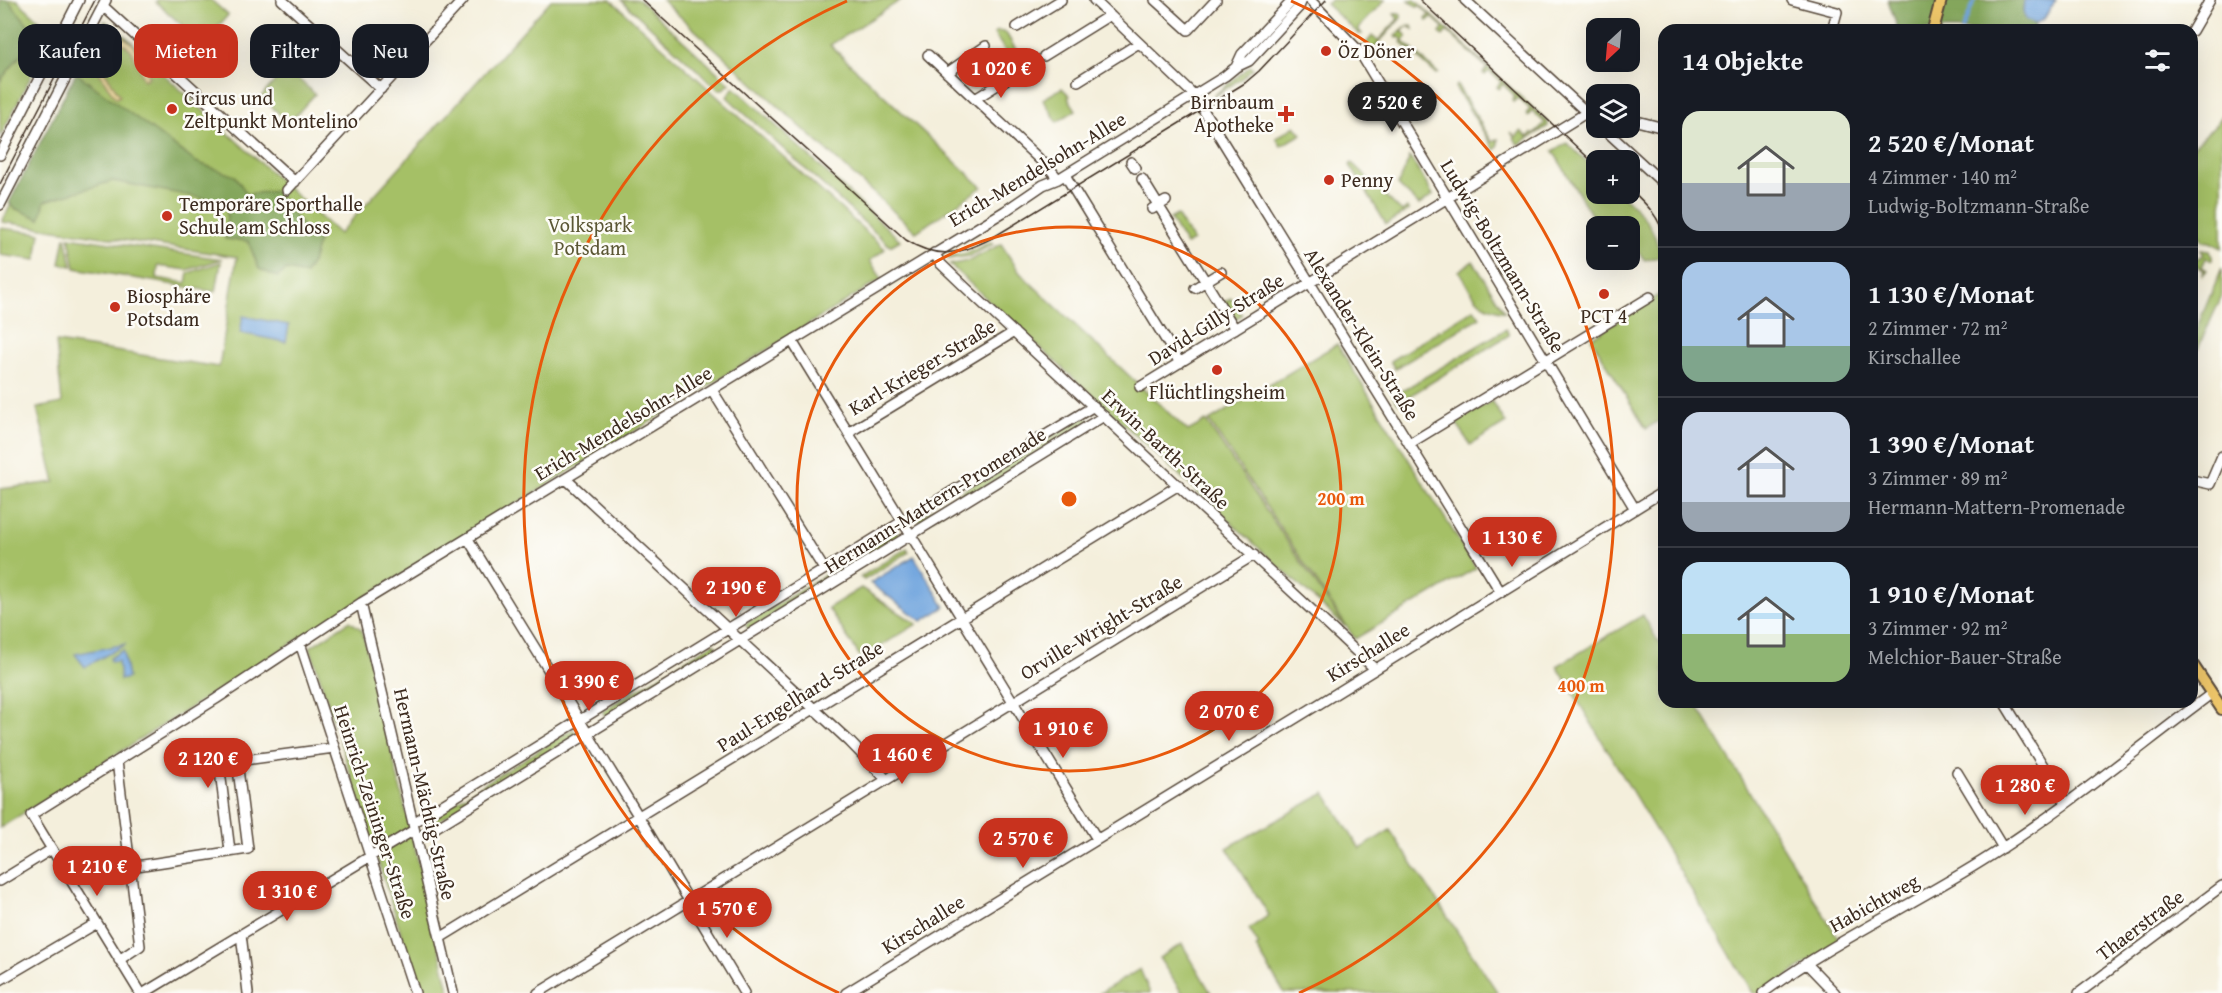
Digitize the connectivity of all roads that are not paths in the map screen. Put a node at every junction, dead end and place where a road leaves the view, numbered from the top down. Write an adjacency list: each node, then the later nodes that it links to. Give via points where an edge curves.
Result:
1 (80, 0): 37 (street)
2 (282, 0): 29 (street)
3 (1061, 0): 20 (street)
4 (1155, 0): 5 (street, via 1188,30)
5 (1216, 0)
6 (1293, 0): 25 (street, Erich-Mendelsohn-Allee, via 1242,54)
7 (1302, 0): 25 (street, Erich-Mendelsohn-Allee, via 1249,61)
8 (1310, 0): 43 (street, Ludwig-Boltzmann-Straße, via 1356,46)
9 (1465, 0): 32 (street)
10 (1792, 0): 17 (street, via 1837,12)
11 (1941, 0): 18 (main road)
12 (2210, 0): 19 (street)
13 (1098, 1): 16 (street, Alexander-Klein-Straße)
14 (459, 2): 29 (street)
15 (104, 3): 41 (street); 44 (street)
16 (1110, 15): 21 (street, Alexander-Klein-Straße); 24 (street)
17 (1834, 24)
18 (1935, 24)
19 (2196, 24)
20 (1017, 27)
21 (1139, 43): 28 (street); 30 (street, Alexander-Klein-Straße)
22 (986, 46): 26 (street)
23 (928, 55): 26 (street)
24 (1044, 57)
25 (1236, 67): 30 (street, Erich-Mendelsohn-Allee)
26 (947, 73): 31 (street)
27 (1012, 76): 31 (street)
28 (1078, 81)
29 (381, 89): 41 (street)
30 (1194, 95): 38 (street, Erich-Mendelsohn-Allee); 48 (street, Alexander-Klein-Straße)
31 (975, 99): 38 (street)
32 (1586, 109)
33 (1586, 116): 43 (street, David-Gilly-Straße)
34 (1640, 122): 35 (street)
35 (1658, 126)
36 (1614, 138): 39 (street)
37 (0, 155)
38 (1061, 177): 45 (street, Erich-Mendelsohn-Allee); 55 (street)
39 (1658, 178)
40 (1142, 179): 47 (street)
41 (295, 182): 42 (street)
42 (287, 190)
43 (1447, 199): 48 (street, David-Gilly-Straße); 54 (street, Ludwig-Boltzmann-Straße)
44 (0, 205)
45 (934, 253): 52 (street, Erwin-Barth-Straße); 53 (street, Erich-Mendelsohn-Allee)
46 (1221, 272): 47 (street)
47 (1204, 282): 49 (street); 51 (street)
48 (1310, 283): 51 (street, David-Gilly-Straße); 61 (street, Alexander-Klein-Straße)
49 (1195, 288)
50 (1650, 297): 54 (street)
51 (1235, 329): 55 (street, David-Gilly-Straße)
52 (1014, 332): 58 (street, Erwin-Barth-Straße); 60 (street, Karl-Krieger-Straße)
53 (792, 341): 57 (street, Erich-Mendelsohn-Allee); 60 (street)
54 (1545, 361): 61 (street); 67 (street, Ludwig-Boltzmann-Straße)
55 (1180, 363): 56 (street, David-Gilly-Straße)
56 (1140, 387)
57 (712, 390): 63 (street, Erich-Mendelsohn-Allee); 72 (street)
58 (1094, 406): 59 (street, Erwin-Barth-Straße); 68 (street, Hermann-Mattern-Promenade)
59 (1104, 416): 65 (street, Erwin-Barth-Straße); 69 (street, Hermann-Mattern-Promenade)
60 (848, 433): 68 (street)
61 (1409, 444): 73 (street, Alexander-Klein-Straße)
62 (2222, 456): 64 (street, via 2210,484)
63 (566, 479): 70 (street, Erich-Mendelsohn-Allee); 76 (street)
64 (2198, 481)
65 (1179, 485): 71 (street, Erwin-Barth-Straße); 75 (street, Paul-Engelhard-Straße)
66 (1658, 495): 67 (street, Kirschallee)
67 (1635, 509): 73 (street, Kirschallee)
68 (903, 521): 69 (street); 72 (street, Hermann-Mattern-Promenade)
69 (912, 536): 75 (street); 77 (street, Hermann-Mattern-Promenade)
70 (468, 539): 74 (street, Erich-Mendelsohn-Allee); 88 (street)
71 (1254, 555): 79 (street, Erwin-Barth-Straße); 82 (street, Orville-Wright-Straße)
72 (824, 569): 76 (street, Hermann-Mattern-Promenade)
73 (1500, 591): 79 (street, Kirschallee)
74 (361, 603): 78 (street, Erich-Mendelsohn-Allee); 97 (street, Hermann-Mächtig-Straße)
75 (962, 619): 82 (street); 86 (street, Paul-Engelhard-Straße)
76 (728, 629): 77 (street); 88 (street, Hermann-Mattern-Promenade)
77 (740, 640): 86 (street); 89 (street, Hermann-Mattern-Promenade)
78 (300, 643): 90 (street, Heinrich-Zeininger-Straße); 91 (street, Erich-Mendelsohn-Allee)
79 (1375, 669): 98 (street, Kirschallee)
80 (2198, 673): 81 (main road)
81 (2211, 694): 83 (street, Habichtweg); 87 (main road)
82 (1012, 702): 94 (street, Orville-Wright-Straße); 98 (street)
83 (2198, 704)
84 (2008, 708): 95 (street)
85 (2192, 708): 95 (street, Habichtweg)
86 (814, 709): 94 (street); 96 (street, Paul-Engelhard-Straße)
87 (2222, 709)
88 (578, 721): 89 (street); 97 (street, Hermann-Mattern-Promenade)
89 (586, 734): 96 (street); 97 (street, Hermann-Mattern-Promenade)
90 (334, 748): 92 (street); 102 (street, Heinrich-Zeininger-Straße)
91 (117, 760): 100 (street, Erich-Mendelsohn-Allee, via 31,815); 103 (street)
92 (237, 761): 101 (street, via 219,763); 101 (street, via 248,849)
93 (1958, 772): 99 (street)
94 (886, 779): 106 (street, Orville-Wright-Straße)
95 (2066, 803): 99 (street, Habichtweg)
96 (639, 817): 106 (street); 109 (street, Paul-Engelhard-Straße)
97 (415, 831): 102 (street, Hermann-Mattern-Promenade); 109 (street, Hermann-Mächtig-Straße)
98 (1096, 839): 119 (street, Kirschallee)
99 (2003, 848): 111 (street, Habichtweg)
100 (52, 849): 104 (street); 107 (street)
101 (230, 851): 103 (street)
102 (370, 857): 108 (street, Hermann-Mattern-Promenade); 115 (street, Heinrich-Zeininger-Straße)
103 (130, 867): 110 (street, via 140,946)
104 (0, 881)
105 (2222, 886): 122 (street, Thaerstraße)
106 (687, 900): 117 (street, Orville-Wright-Straße); 118 (street)
107 (97, 922): 110 (street); 112 (street)
108 (241, 934): 113 (street, Hermann-Mattern-Promenade); 114 (street)
109 (440, 938): 116 (street, Hermann-Mächtig-Straße)
110 (119, 960): 113 (street)
111 (1806, 963): 120 (street, Habichtweg); 121 (street)
112 (0, 980)
113 (142, 993)
114 (248, 993)
115 (415, 993)
116 (453, 993)
117 (537, 993)
118 (744, 993)
119 (846, 993)
120 (1763, 993)
121 (1835, 993)
122 (2079, 993)

